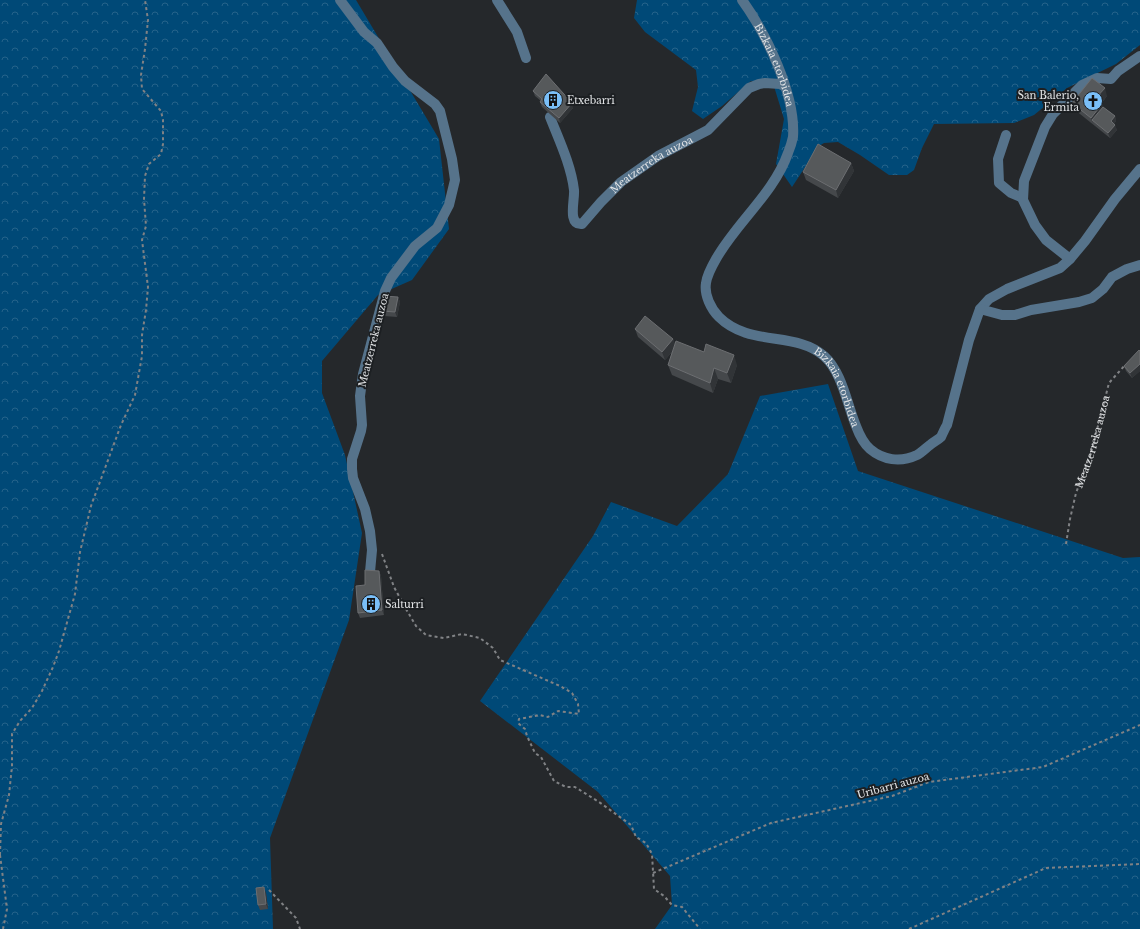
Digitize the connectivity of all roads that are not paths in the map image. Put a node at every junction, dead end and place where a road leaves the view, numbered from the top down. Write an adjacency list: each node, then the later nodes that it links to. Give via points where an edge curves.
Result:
1 (340, 0): 14 (street, Meatzerreka auzoa, via 364,32 377,43 405,82 440,111 455,180 449,205 437,228 415,246 391,278 385,291 363,374 360,396 362,425 352,459 352,469 371,540)
2 (498, 0): 5 (street, via 517,32)
3 (742, 0): 6 (street, Bizkaia etorbidea, via 758,24 780,69)
4 (1140, 56): 10 (street, via 1111,79 1097,78 1082,85 1053,114 1045,127 1024,181)
5 (526, 58)
6 (784, 86): 7 (street, Meatzerreka auzoa, via 765,83 749,88 708,130 658,156 621,182 582,224 575,223 573,217 574,195 571,175); 13 (street, Bizkaia etorbidea, via 792,115 793,138 785,162 775,179 723,247 710,270 706,294 718,316 730,326 747,334 807,345 825,356 844,389 857,430 867,447 878,455 899,460 917,455 940,437 947,425 969,340)
7 (550, 117)
8 (1006, 135): 10 (street, via 998,159 999,183 1010,193)
9 (1140, 168): 11 (street, Bizkaia etorbidea)
10 (1023, 198): 11 (street, via 1035,225 1046,240)
11 (1070, 259): 13 (street, Bizkaia etorbidea, via 1060,268 989,299)
12 (1140, 266): 13 (street, via 1112,277 1092,298 1079,302 1015,315 1002,315)
13 (980, 309)
14 (370, 572)

